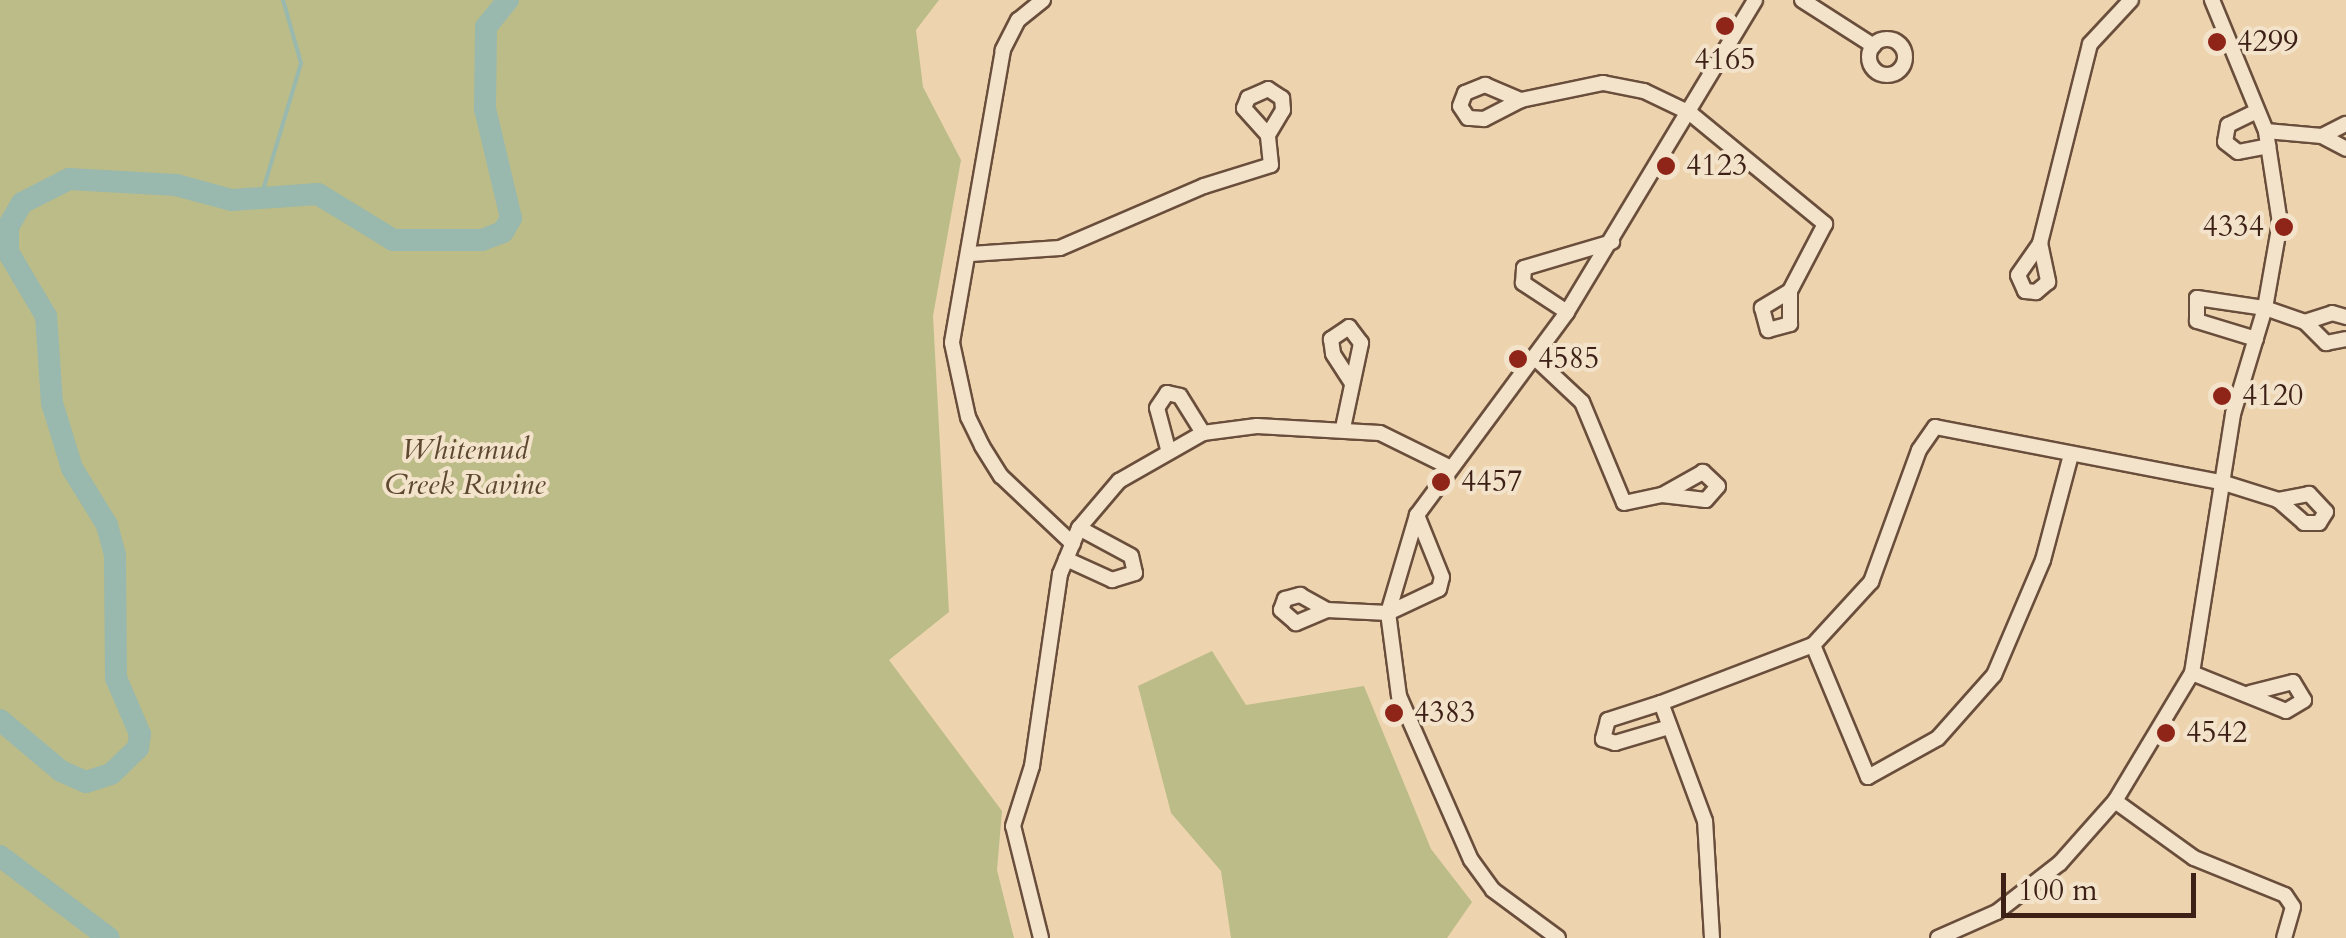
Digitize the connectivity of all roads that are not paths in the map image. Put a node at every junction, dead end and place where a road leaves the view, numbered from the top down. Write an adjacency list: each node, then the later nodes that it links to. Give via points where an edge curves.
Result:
1 (1043, 0): 17 (street, via 1018,20 1003,50)
2 (1755, 0): 9 (street)
3 (1802, 0): 6 (street)
4 (2131, 0): 16 (street, via 2090,44)
5 (2212, 0): 8 (street)
6 (1874, 46)
7 (1520, 100): 9 (street, via 1603,83 1644,91)
8 (2258, 111): 13 (street); 13 (street, via 2228,126 2225,142 2238,152)
9 (1690, 113): 15 (street); 18 (street, via 1825,224)
10 (2346, 124): 12 (street)
11 (1268, 134): 17 (street, via 1272,165 1204,186 1060,248)
12 (2322, 136): 13 (street); 14 (street)
13 (2267, 139): 19 (street, via 2280,223)
14 (2346, 149)
15 (1612, 242): 20 (street); 20 (street, via 1524,268 1522,283)
16 (2040, 243)
17 (971, 254): 37 (street, via 952,343 968,417 1001,476)
18 (1790, 291)
19 (2265, 308): 22 (street); 23 (street); 23 (street, via 2197,298 2197,321)
20 (1568, 312): 25 (street)
21 (2346, 317): 22 (street)
22 (2305, 322): 24 (street, via 2326,343)
23 (2256, 339): 32 (street)
24 (2346, 340)
25 (1536, 358): 31 (street); 33 (street, via 1582,402 1624,503)
26 (1351, 382): 27 (street)
27 (1343, 428): 28 (street, via 1257,426); 31 (street, via 1380,433)
28 (1203, 433): 29 (street); 29 (street, via 1180,396 1167,393 1156,408)
29 (1168, 449): 36 (street, via 1120,481)
30 (2071, 454): 32 (street); 41 (street, via 1935,427 1920,450 1871,582); 41 (street, via 2043,560 1994,675 1938,738 1868,777)
31 (1449, 467): 35 (street)
32 (2221, 482): 34 (street); 42 (street)
33 (1662, 495)
34 (2278, 500)
35 (1418, 515): 40 (street); 40 (street, via 1442,583)
36 (1080, 528): 37 (street); 38 (street, via 1131,556 1135,574 1112,580)
37 (1073, 544): 38 (street)
38 (1066, 559): 47 (street, via 1032,766 1013,826)
39 (1326, 610): 40 (street)
40 (1388, 614): 48 (street, via 1399,696 1470,860 1493,890)
41 (1813, 645): 44 (street)
42 (2192, 673): 43 (street); 46 (street)
43 (2250, 694)
44 (1660, 703): 45 (street); 45 (street, via 1608,720 1603,739 1614,744)
45 (1669, 727): 49 (street, via 1706,820)
46 (2116, 801): 50 (street, via 2032,890); 51 (street, via 2194,858 2286,895 2293,907)
47 (1041, 938)
48 (1558, 938)
49 (1712, 938)
50 (1938, 938)
51 (2284, 938)

